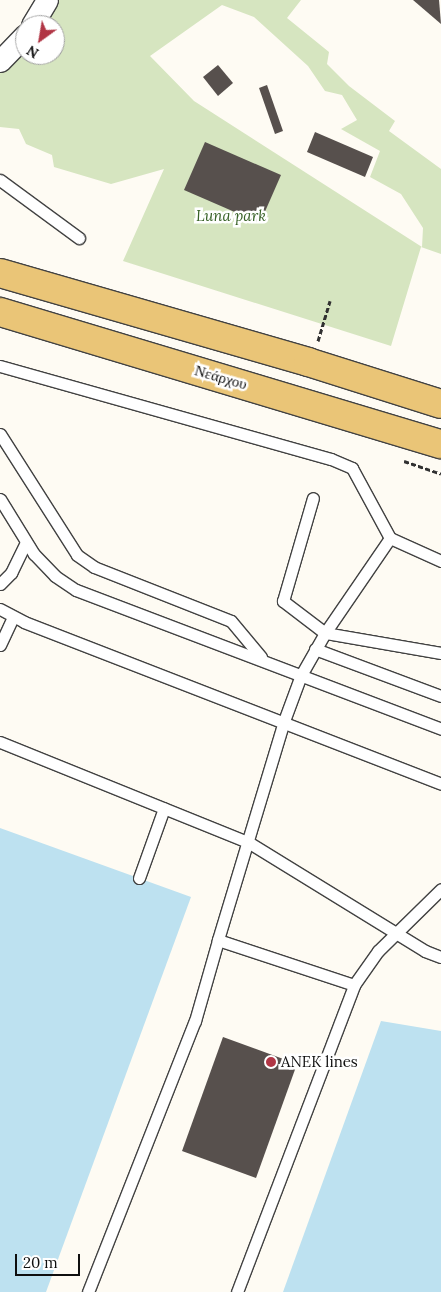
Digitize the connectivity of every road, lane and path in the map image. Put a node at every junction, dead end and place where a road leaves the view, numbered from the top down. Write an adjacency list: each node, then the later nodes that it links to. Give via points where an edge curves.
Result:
1 (48, 0): 2 (street)
2 (38, 15)
3 (15, 45): 4 (street)
4 (0, 61)
5 (0, 180): 6 (lane)
6 (79, 238)
7 (0, 273): 12 (main road)
8 (330, 301): 10 (path)
9 (0, 312): 14 (main road, Νεάρχου)
10 (317, 346)
11 (0, 366): 17 (lane, via 331,459 352,468)
12 (441, 404)
13 (0, 434): 27 (lane, via 77,555 94,567 231,621)
14 (441, 444)
15 (313, 498): 23 (lane, via 283,601)
16 (0, 499): 18 (lane)
17 (390, 538): 19 (lane); 23 (lane)
18 (26, 542): 20 (lane, via 11,573); 27 (lane, via 44,566 76,590)
19 (441, 561)
20 (0, 584)
21 (0, 609): 22 (lane)
22 (13, 616): 24 (lane); 30 (lane)
23 (325, 633): 25 (lane); 26 (lane)
24 (0, 645)
25 (315, 649): 28 (lane); 29 (lane)
26 (441, 653)
27 (262, 659): 28 (lane)
28 (302, 675): 30 (lane); 31 (lane)
29 (441, 696)
30 (284, 721): 33 (lane); 35 (lane)
31 (441, 729)
32 (0, 742): 34 (lane)
33 (441, 784)
34 (164, 808): 35 (lane); 36 (lane)
35 (248, 842): 38 (lane); 39 (lane)
36 (139, 878)
37 (441, 889): 38 (lane)
38 (395, 933): 40 (lane); 41 (lane)
39 (218, 940): 41 (lane); 42 (lane, via 195,1021)
40 (441, 957)
41 (354, 984): 43 (lane)
42 (88, 1292)
43 (237, 1292)

